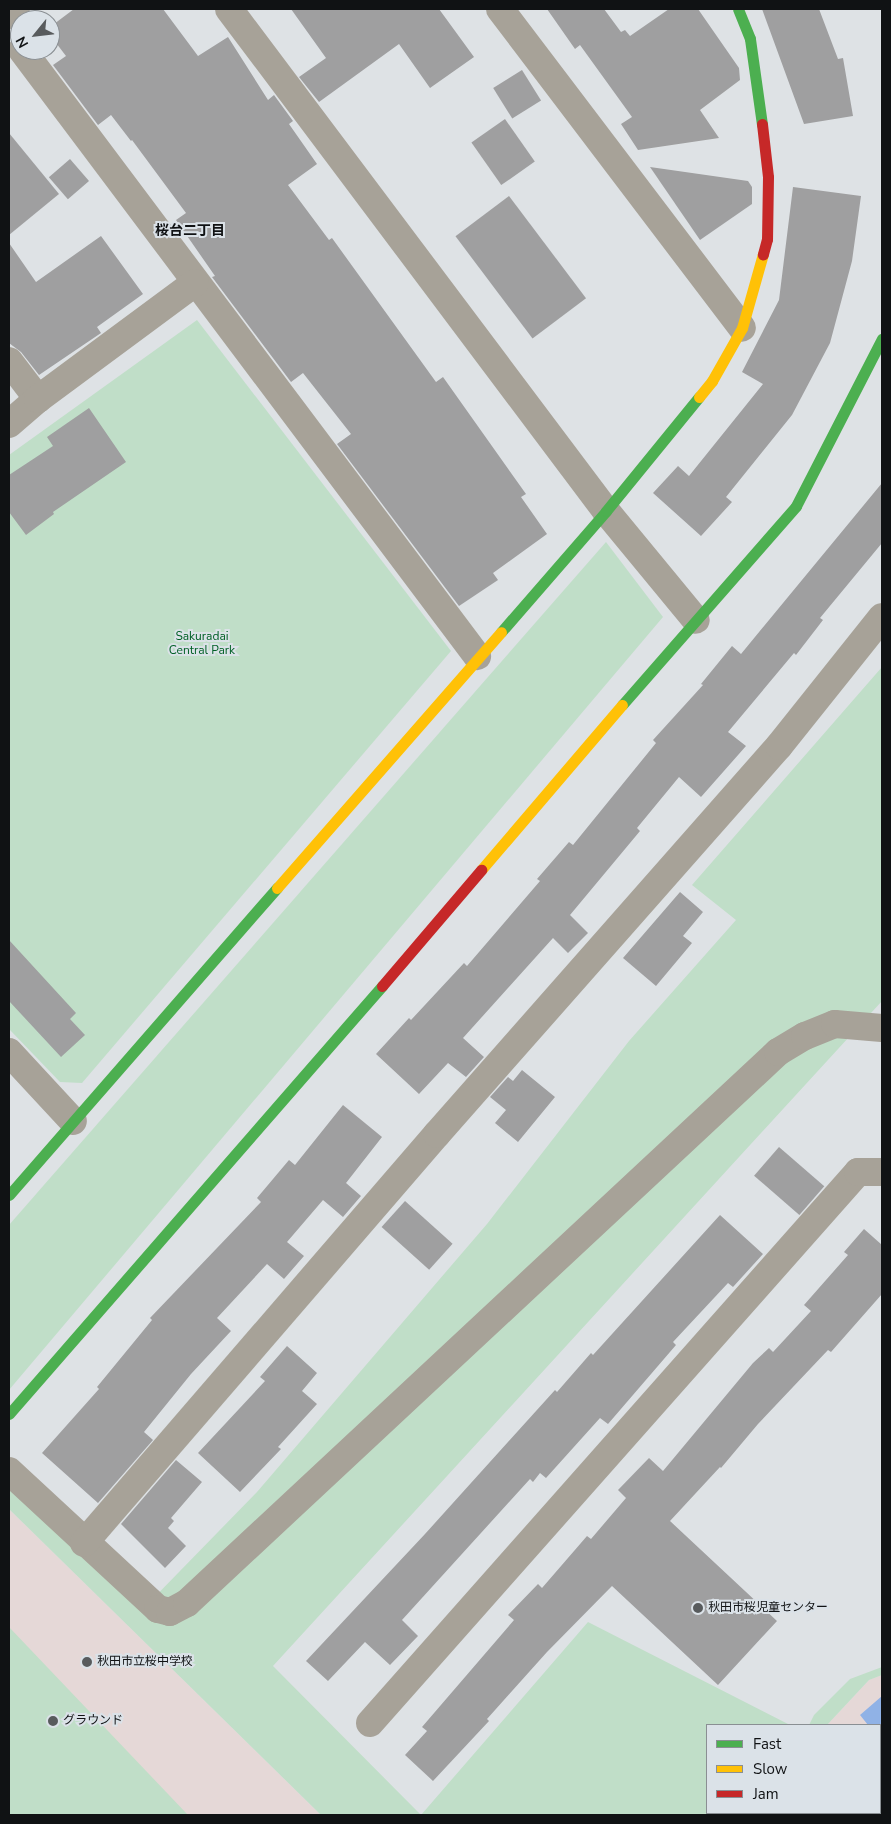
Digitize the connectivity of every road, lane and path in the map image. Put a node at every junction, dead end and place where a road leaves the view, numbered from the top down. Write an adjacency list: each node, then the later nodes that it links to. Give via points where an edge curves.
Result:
1 (16, 9): 5 (street)
2 (230, 9): 13 (street)
3 (500, 9): 8 (street)
4 (738, 9): 8 (street, via 750,39 768,177 767,239)
5 (9, 15)
6 (29, 60): 7 (street)
7 (195, 283): 11 (street); 16 (street)
8 (742, 328): 13 (street, via 712,381)
9 (882, 339): 15 (street, via 796,506)
10 (9, 361): 11 (street)
11 (38, 400): 12 (street)
12 (9, 424)
13 (606, 511): 15 (street); 16 (street)
14 (882, 617): 24 (street, via 779,746 437,1134)
15 (696, 620): 22 (street, via 330,1047)
16 (477, 656): 19 (street)
17 (882, 1028): 24 (street, via 835,1024 778,1052 187,1603 170,1612 158,1609)
18 (9, 1052): 19 (street)
19 (73, 1121): 21 (street)
20 (882, 1172): 25 (street, via 858,1172)
21 (9, 1195)
22 (9, 1414)
23 (9, 1471): 24 (street)
24 (84, 1543)
25 (370, 1723)

